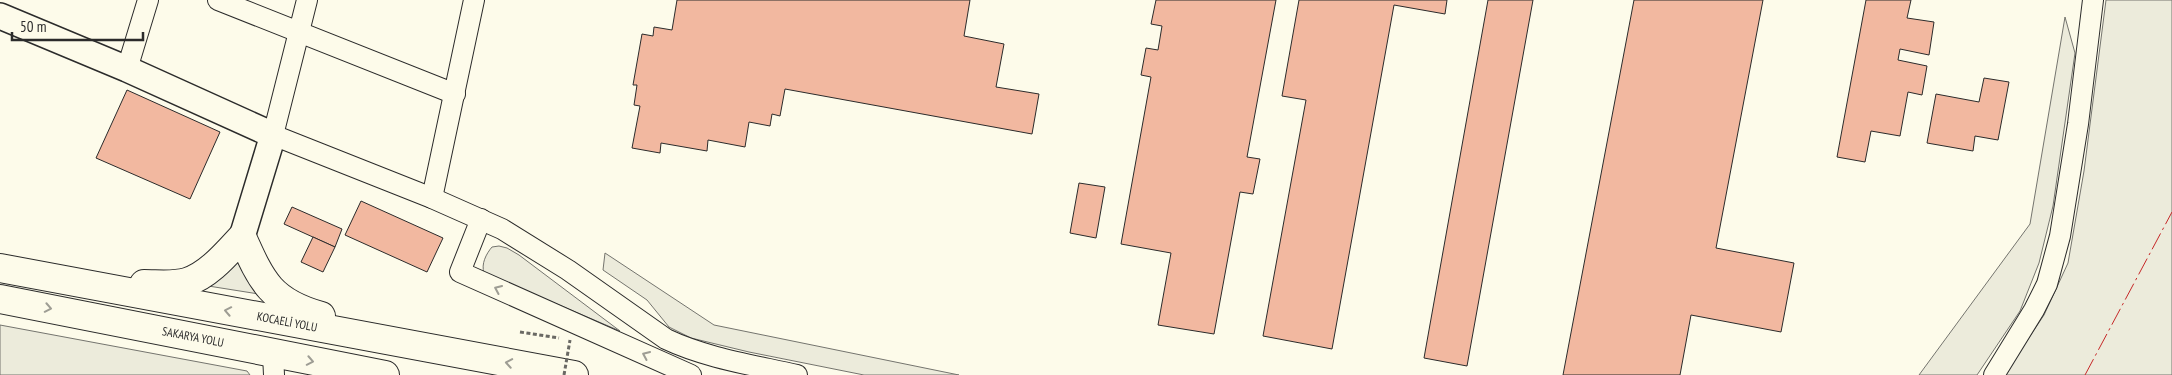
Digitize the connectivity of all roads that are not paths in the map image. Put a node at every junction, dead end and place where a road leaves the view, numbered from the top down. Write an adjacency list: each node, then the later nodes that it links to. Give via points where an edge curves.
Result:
1 (148, 0): 8 (street)
2 (218, 0): 7 (street)
3 (307, 0): 7 (street)
4 (474, 0): 9 (street)
5 (2093, 0): 22 (street, via 2060,236 2047,284)
6 (0, 16): 8 (main road)
7 (299, 33): 9 (street); 10 (street)
8 (127, 69): 10 (main road)
9 (455, 94): 11 (street)
10 (273, 135): 11 (street); 13 (main road)
11 (432, 198): 12 (street)
12 (481, 219): 20 (street, one-way to 12, via 460,272); 21 (street, via 568,270 666,338 693,350)
13 (242, 237): 14 (highway, via 217,263 201,274 188,282 170,285); 16 (highway, via 264,282 289,304 305,312)
14 (10, 270): 16 (highway, KOCAELİ YOLU, one-way to 14)
15 (0, 299): 17 (highway, SAKARYA YOLU, one-way to 17)
16 (462, 355): 19 (highway, KOCAELİ YOLU, one-way to 16)
17 (274, 364): 18 (highway, SAKARYA YOLU, one-way to 18)
18 (385, 375)
19 (574, 375)
20 (691, 375)
21 (797, 375)
22 (1994, 375)

